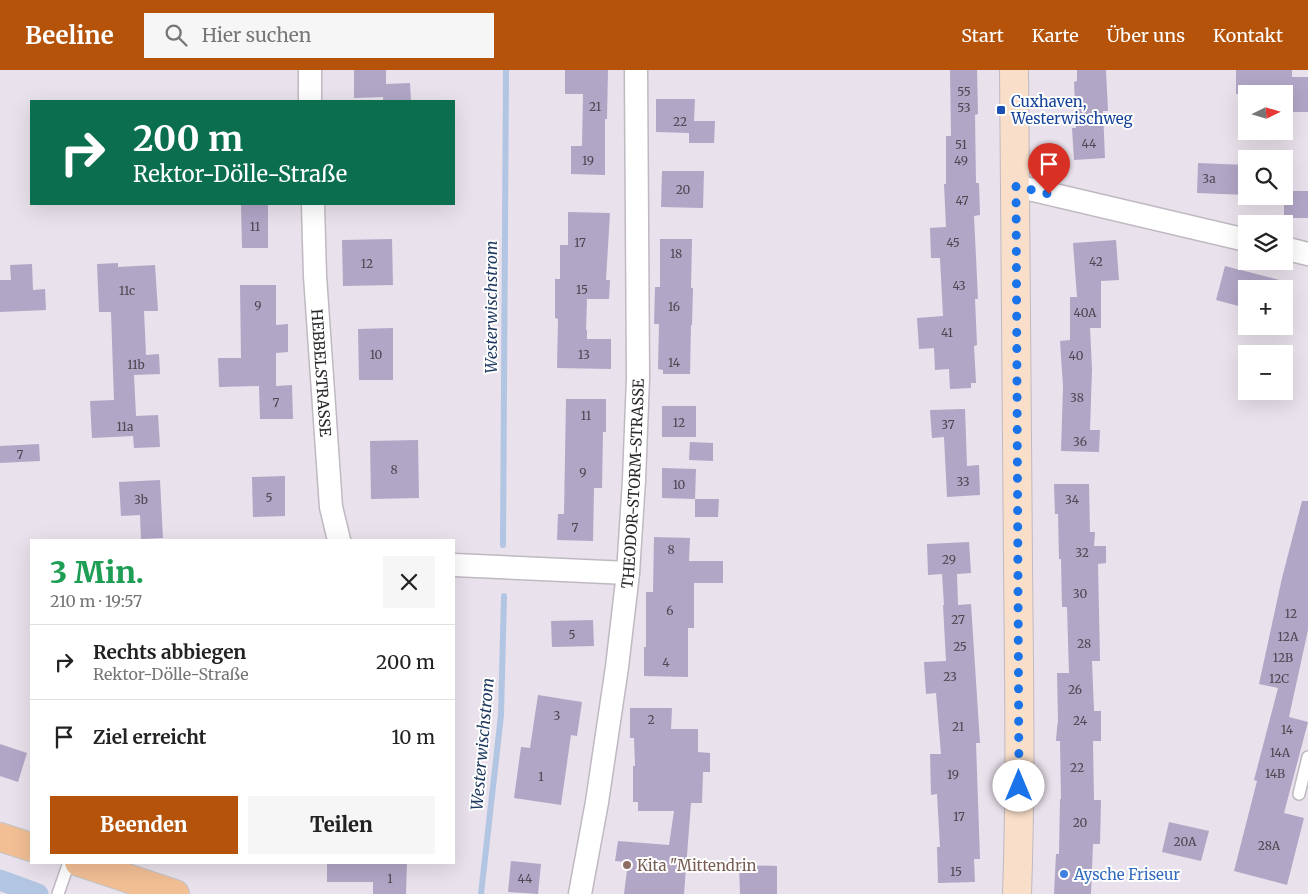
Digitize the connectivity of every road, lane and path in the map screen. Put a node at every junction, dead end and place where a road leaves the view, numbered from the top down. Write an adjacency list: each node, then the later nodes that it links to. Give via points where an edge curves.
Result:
1 (310, 70): 4 (street)
2 (636, 70): 12 (street, THEODOR-STORM-STRASSE, via 638,378)
3 (1014, 70): 5 (street)
4 (310, 100)
5 (1016, 186): 7 (street); 22 (street, via 1019,846)
6 (313, 205): 10 (street, HEBBELSTRASSE, via 331,507)
7 (1238, 238)
8 (1293, 250): 9 (street)
9 (1308, 254)
10 (339, 539)
11 (455, 565): 12 (street)
12 (628, 574): 21 (street, THEODOR-STORM-STRASSE, via 597,802)
13 (1308, 757): 14 (lane)
14 (1299, 794)
15 (0, 837): 16 (main road)
16 (30, 847)
17 (69, 864): 19 (lane)
18 (85, 864): 20 (main road)
19 (59, 891)
20 (175, 894)
21 (580, 894)
22 (1016, 894)

